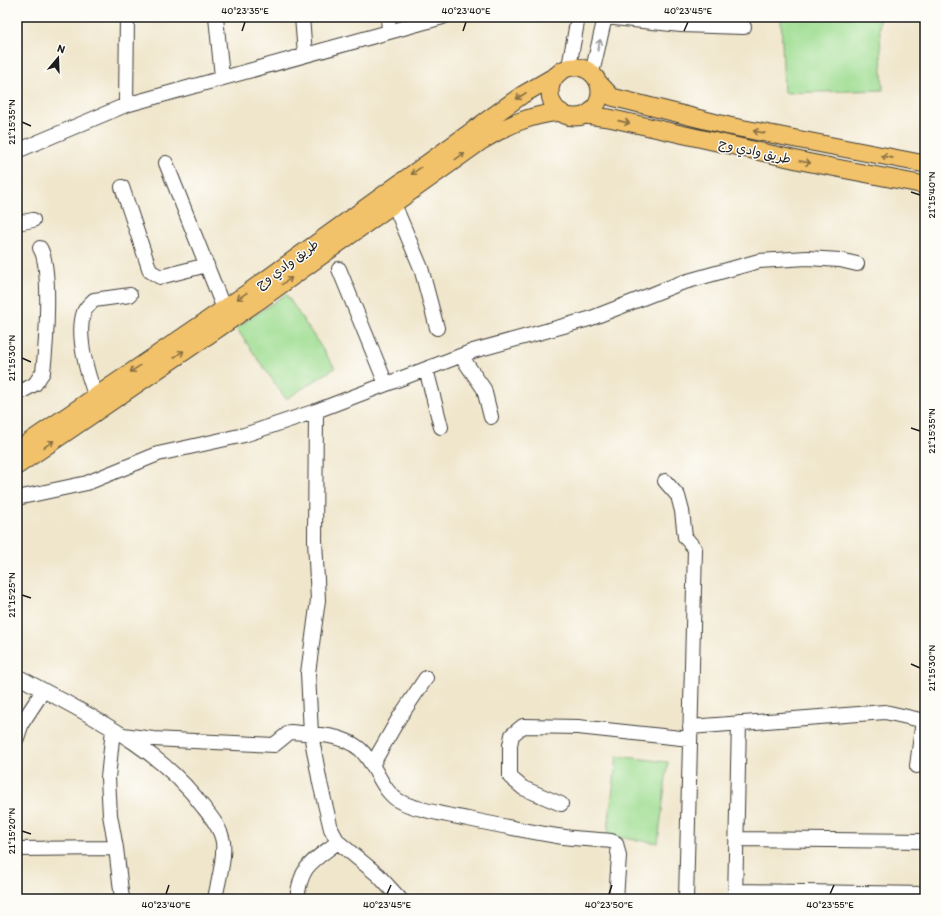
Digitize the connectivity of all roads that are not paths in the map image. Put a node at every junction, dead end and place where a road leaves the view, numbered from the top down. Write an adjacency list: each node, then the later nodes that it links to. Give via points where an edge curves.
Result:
1 (127, 17): 14 (street)
2 (216, 17): 12 (street)
3 (302, 17): 10 (street)
4 (388, 17): 9 (street)
5 (443, 17): 9 (street)
6 (578, 17): 11 (street)
7 (605, 17): 8 (street, via 681,25); 13 (street, one-way to 7)
8 (744, 27)
9 (389, 32): 10 (street)
10 (305, 54): 12 (street)
11 (562, 72): 13 (main road, via 577,67); 15 (main road, via 550,91 551,100); 30 (main road, طريق وادي وج, one-way to 30, via 522,94)
12 (222, 77): 14 (street)
13 (595, 77): 16 (main road, via 600,96 597,104); 19 (main road, طريق وادي وج, one-way to 13, via 728,126 612,97)
14 (126, 105): 17 (street)
15 (561, 112): 16 (main road, via 577,117); 22 (main road, طريق وادي وج, one-way to 15, via 503,128 521,119)
16 (585, 115): 20 (main road, طريق وادي وج, one-way to 20)
17 (17, 151)
18 (166, 163): 27 (street)
19 (925, 164)
20 (925, 185)
21 (122, 187): 27 (street, via 150,271 154,275 160,277)
22 (394, 204): 31 (street, via 421,268); 41 (main road, طريق وادي وج, one-way to 22, via 257,302)
23 (33, 220): 24 (street)
24 (17, 223)
25 (40, 248): 35 (street, via 45,255 47,283 43,367 40,379)
26 (857, 264): 32 (street, via 807,258 759,261 681,283 589,318)
27 (206, 265): 30 (street)
28 (339, 269): 34 (street)
29 (130, 296): 36 (street, via 94,300 84,312 82,335 89,379)
30 (224, 309): 36 (main road, طريق وادي وج, one-way to 36)
31 (437, 328)
32 (461, 356): 33 (street); 38 (street, via 484,388)
33 (426, 369): 34 (street); 39 (street)
34 (386, 384): 37 (street)
35 (17, 394)
36 (96, 396): 40 (main road, طريق وادي وج)
37 (316, 411): 43 (street, via 244,435 158,454 87,483); 51 (street, via 315,540 318,600 308,673)
38 (491, 417)
39 (441, 427)
40 (17, 450)
41 (17, 466)
42 (665, 481): 50 (street, via 678,496 685,537 695,550)
43 (17, 498)
44 (17, 676): 46 (street)
45 (426, 678): 53 (street)
46 (43, 691): 49 (street); 52 (street, via 22,723)
47 (924, 720): 48 (street, via 884,712); 54 (street)
48 (739, 723): 50 (street); 56 (street)
49 (118, 732): 51 (street, via 154,738 274,745 290,732); 59 (street, via 108,778 110,815); 64 (street, via 158,760 197,798 216,823 223,843)
50 (690, 733): 55 (street, via 523,726 512,735 510,777 523,788); 68 (street)
51 (311, 734): 53 (street, via 346,741 360,749); 58 (street, via 331,829)
52 (17, 738)
53 (372, 765): 67 (street, via 389,792 404,803 527,831 616,843 619,856)
54 (917, 766)
55 (561, 804)
56 (736, 839): 57 (street); 62 (street)
57 (925, 841)
58 (338, 842): 65 (street, via 304,870); 66 (street, via 378,875)
59 (116, 848): 60 (street); 63 (street)
60 (17, 849)
61 (925, 894): 62 (street)
62 (735, 895)
63 (122, 899)
64 (218, 899)
65 (297, 899)
66 (400, 899)
67 (616, 899)
68 (686, 899)

